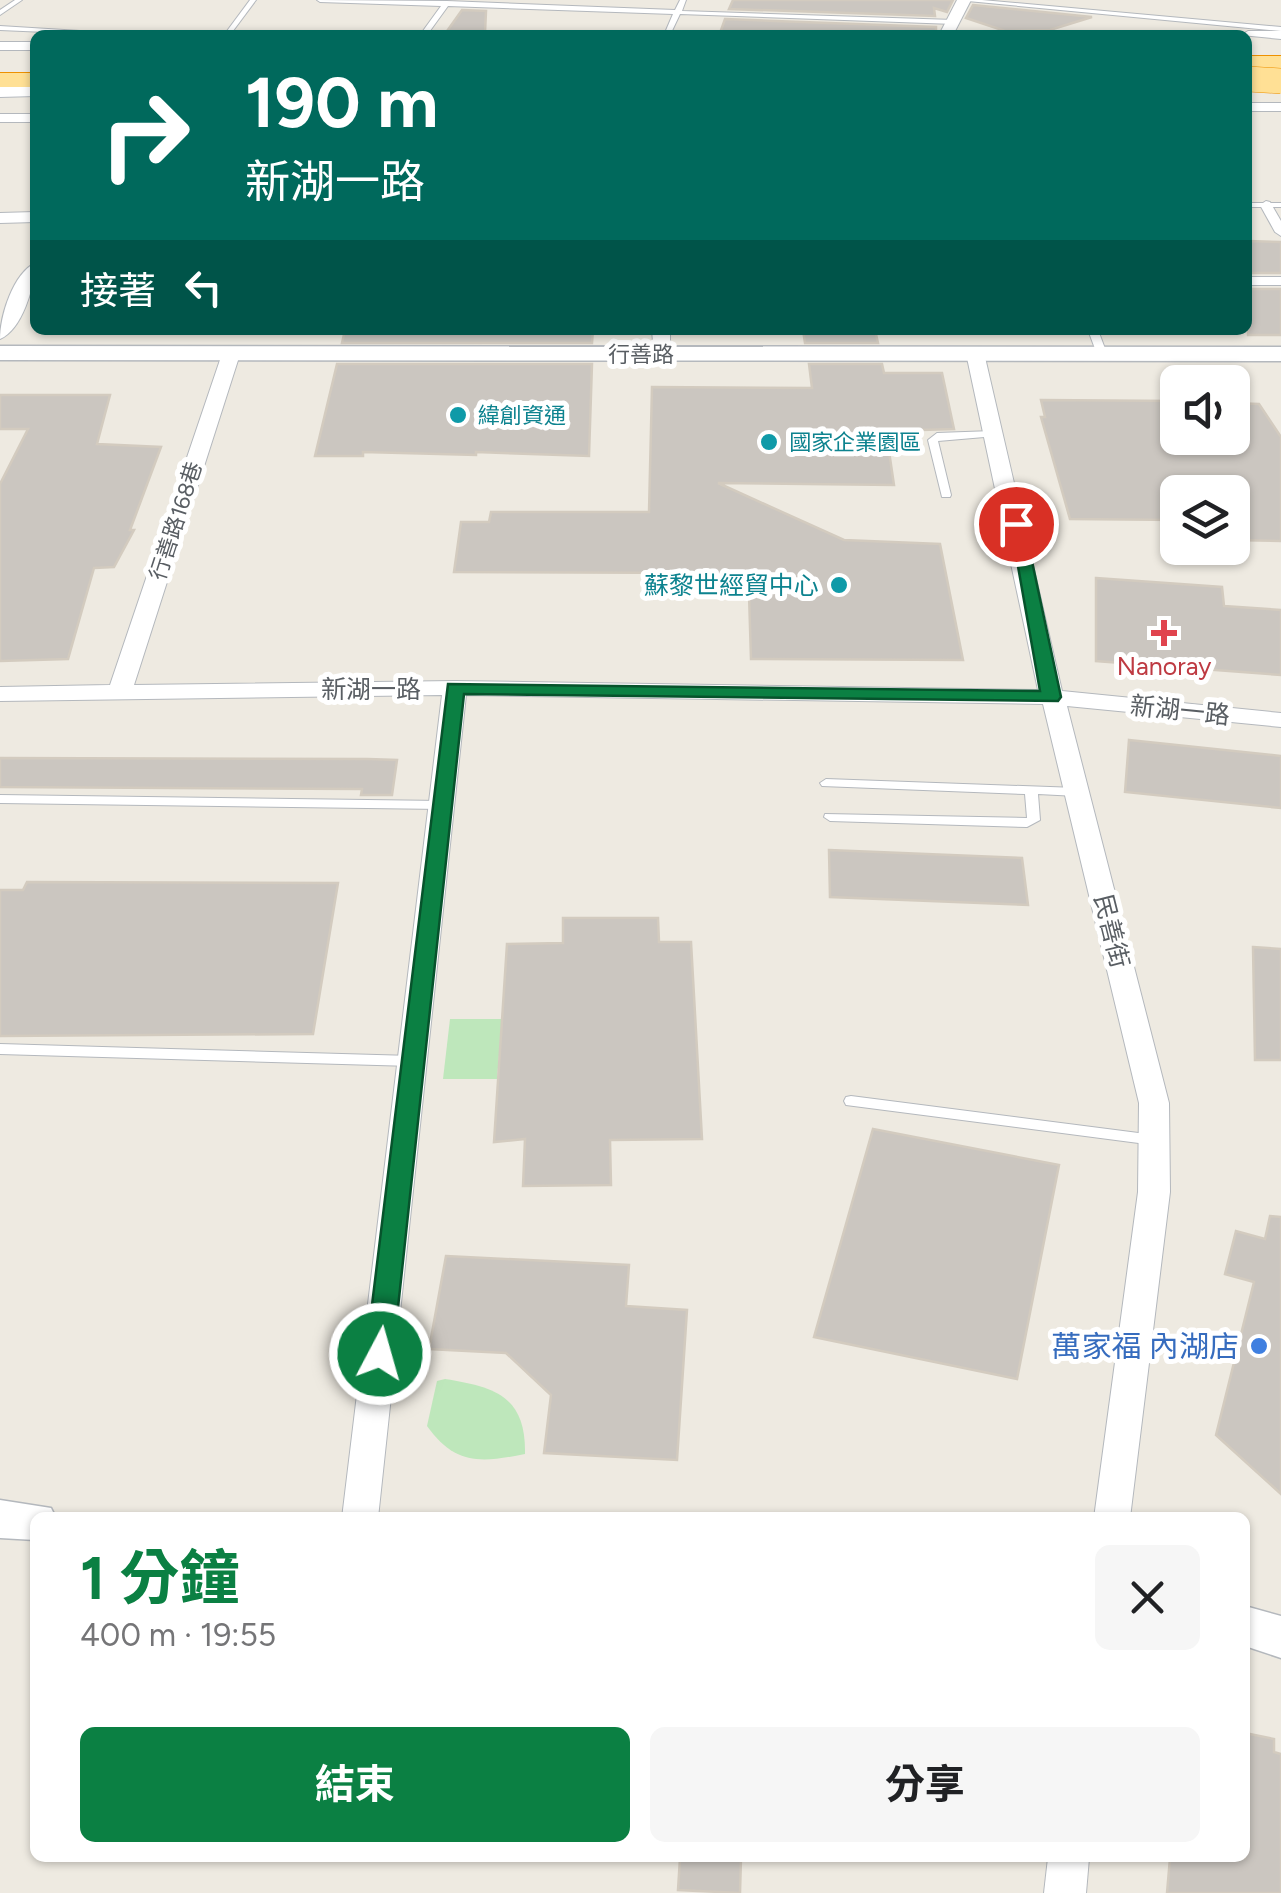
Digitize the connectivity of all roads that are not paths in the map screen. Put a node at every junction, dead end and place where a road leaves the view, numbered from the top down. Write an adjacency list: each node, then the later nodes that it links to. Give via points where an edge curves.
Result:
1 (18, 0): 9 (lane)
2 (254, 0): 15 (lane)
3 (320, 0): 4 (lane)
4 (328, 0): 8 (lane)
5 (683, 0): 11 (lane)
6 (963, 0): 10 (lane); 13 (street)
7 (1163, 0): 10 (lane)
8 (446, 4): 11 (lane); 16 (lane)
9 (0, 13)
10 (1152, 14): 18 (lane)
11 (674, 16): 13 (lane); 17 (lane)
12 (0, 28): 14 (lane)
13 (950, 28)
14 (32, 30)
15 (230, 30)
16 (427, 30)
17 (669, 30)
18 (1281, 32): 19 (street)
19 (1252, 35)
20 (0, 46): 21 (street)
21 (30, 46)
22 (1252, 71): 23 (highway, bridge)
23 (1281, 71)
24 (0, 74): 25 (highway)
25 (30, 74)
26 (0, 89): 27 (highway)
27 (30, 89)
28 (1252, 90): 29 (highway)
29 (1281, 92)
30 (1281, 107): 31 (street)
31 (1252, 108)
32 (0, 118): 33 (street)
33 (30, 118)
34 (1252, 205): 35 (lane)
35 (1266, 205): 36 (lane); 39 (street)
36 (1281, 205)
37 (0, 218): 38 (street)
38 (30, 218)
39 (1281, 232)
40 (30, 277): 43 (street)
41 (1281, 281): 42 (street)
42 (1252, 282)
43 (0, 334)
44 (1095, 335): 49 (lane)
45 (662, 342): 47 (street, 行善路); 48 (street, 行善路)
46 (0, 353): 47 (street, 行善路)
47 (231, 354): 54 (street, 行善路168巷)
48 (974, 354): 49 (street, 行善路); 51 (street, 民善街)
49 (1102, 354): 50 (street, 行善路)
50 (1281, 354)
51 (994, 434): 52 (lane, via 933,440); 56 (street, 民善街)
52 (946, 494)
53 (455, 688): 54 (street, 新湖一路); 56 (street, 新湖一路); 62 (street)
54 (120, 689): 55 (street, 新湖一路)
55 (0, 694)
56 (1051, 697): 57 (street, 新湖一路); 60 (street, 民善街)
57 (1281, 720)
58 (826, 784): 59 (lane)
59 (1032, 790): 60 (lane); 63 (lane, via 1034,820 1027,824)
60 (1078, 792): 67 (street, 民善街, via 1154,1103)
61 (0, 798): 62 (lane)
62 (442, 804): 65 (street)
63 (830, 817)
64 (0, 1049): 65 (lane)
65 (412, 1062): 68 (street)
66 (851, 1102): 67 (lane)
67 (1154, 1140): 69 (street, 民善街, via 1154,1192)
68 (361, 1512)
69 (1113, 1512)
70 (0, 1520): 71 (street)
71 (30, 1521)
72 (1250, 1627): 73 (street)
73 (1281, 1636)
74 (1070, 1862): 75 (street)
75 (1066, 1893)

